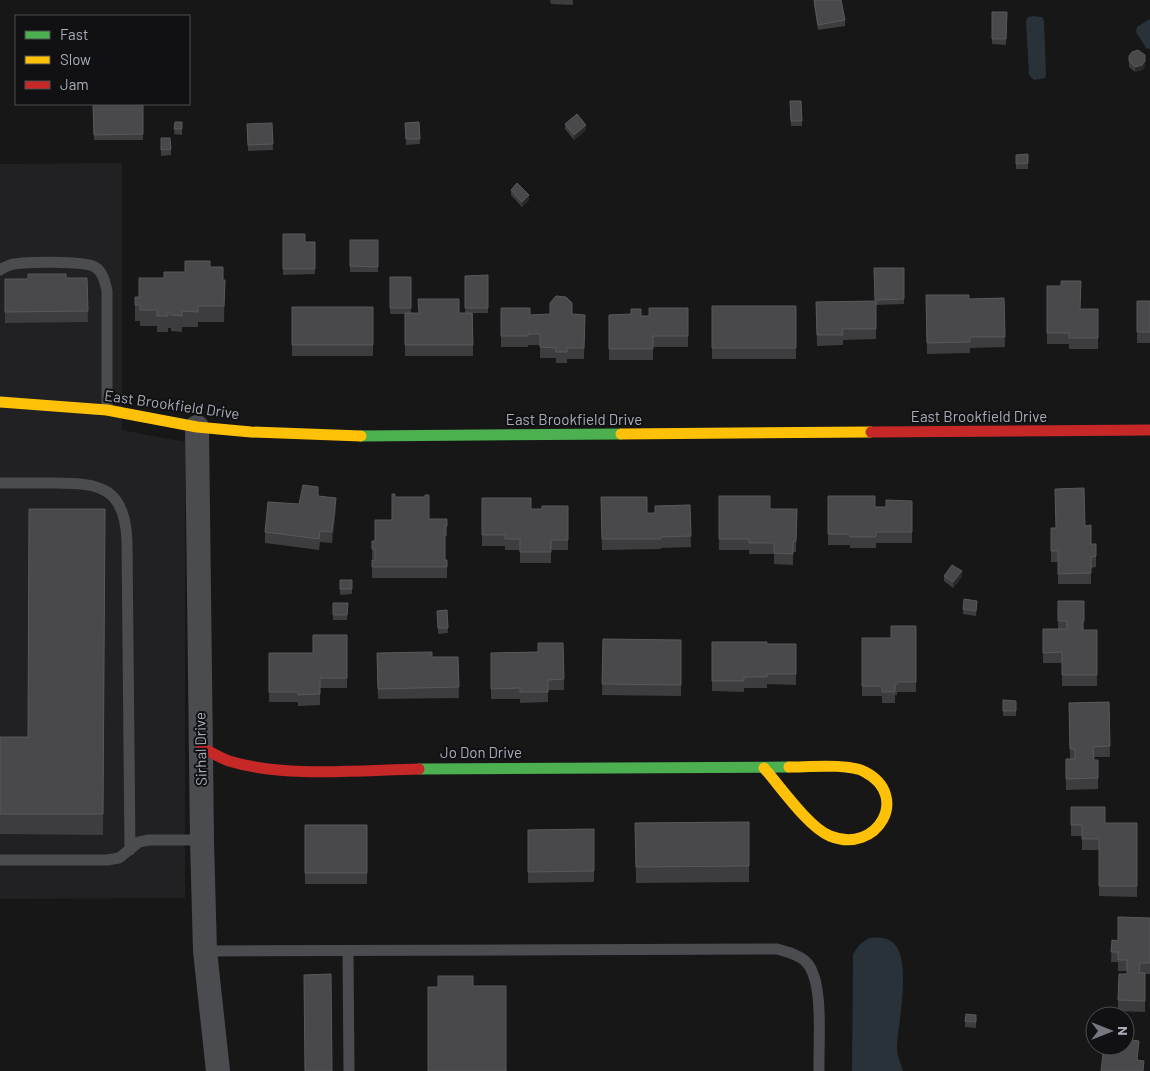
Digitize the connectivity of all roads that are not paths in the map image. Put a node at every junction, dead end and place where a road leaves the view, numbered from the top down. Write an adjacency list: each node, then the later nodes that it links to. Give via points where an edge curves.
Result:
1 (0, 270): 3 (lane, via 24,263 84,264 96,267 104,277 107,291)
2 (0, 402): 3 (street, East Brookfield Drive)
3 (107, 410): 4 (street, East Brookfield Drive)
4 (198, 427): 5 (street, East Brookfield Drive, via 342,436); 7 (street, Sirhal Drive)
5 (1150, 430)
6 (0, 483): 10 (lane, via 96,486 110,494 122,510 127,541)
7 (202, 748): 8 (street, Jo Don Drive, via 228,762 298,771); 9 (street, Sirhal Drive)
8 (764, 768): 8 (street, Jo Don Drive, via 836,767 866,772 877,780 888,803 882,826 861,839 830,836)
9 (202, 840): 10 (lane, via 149,840 139,842); 12 (street, Sirhal Drive)
10 (130, 850): 11 (lane, via 119,858 107,860)
11 (0, 860)
12 (205, 951): 13 (lane); 14 (street, Sirhal Drive)
13 (348, 951): 15 (lane); 16 (lane, via 777,949 795,954 807,962 815,975)
14 (218, 1071)
15 (349, 1071)
16 (819, 1071)

